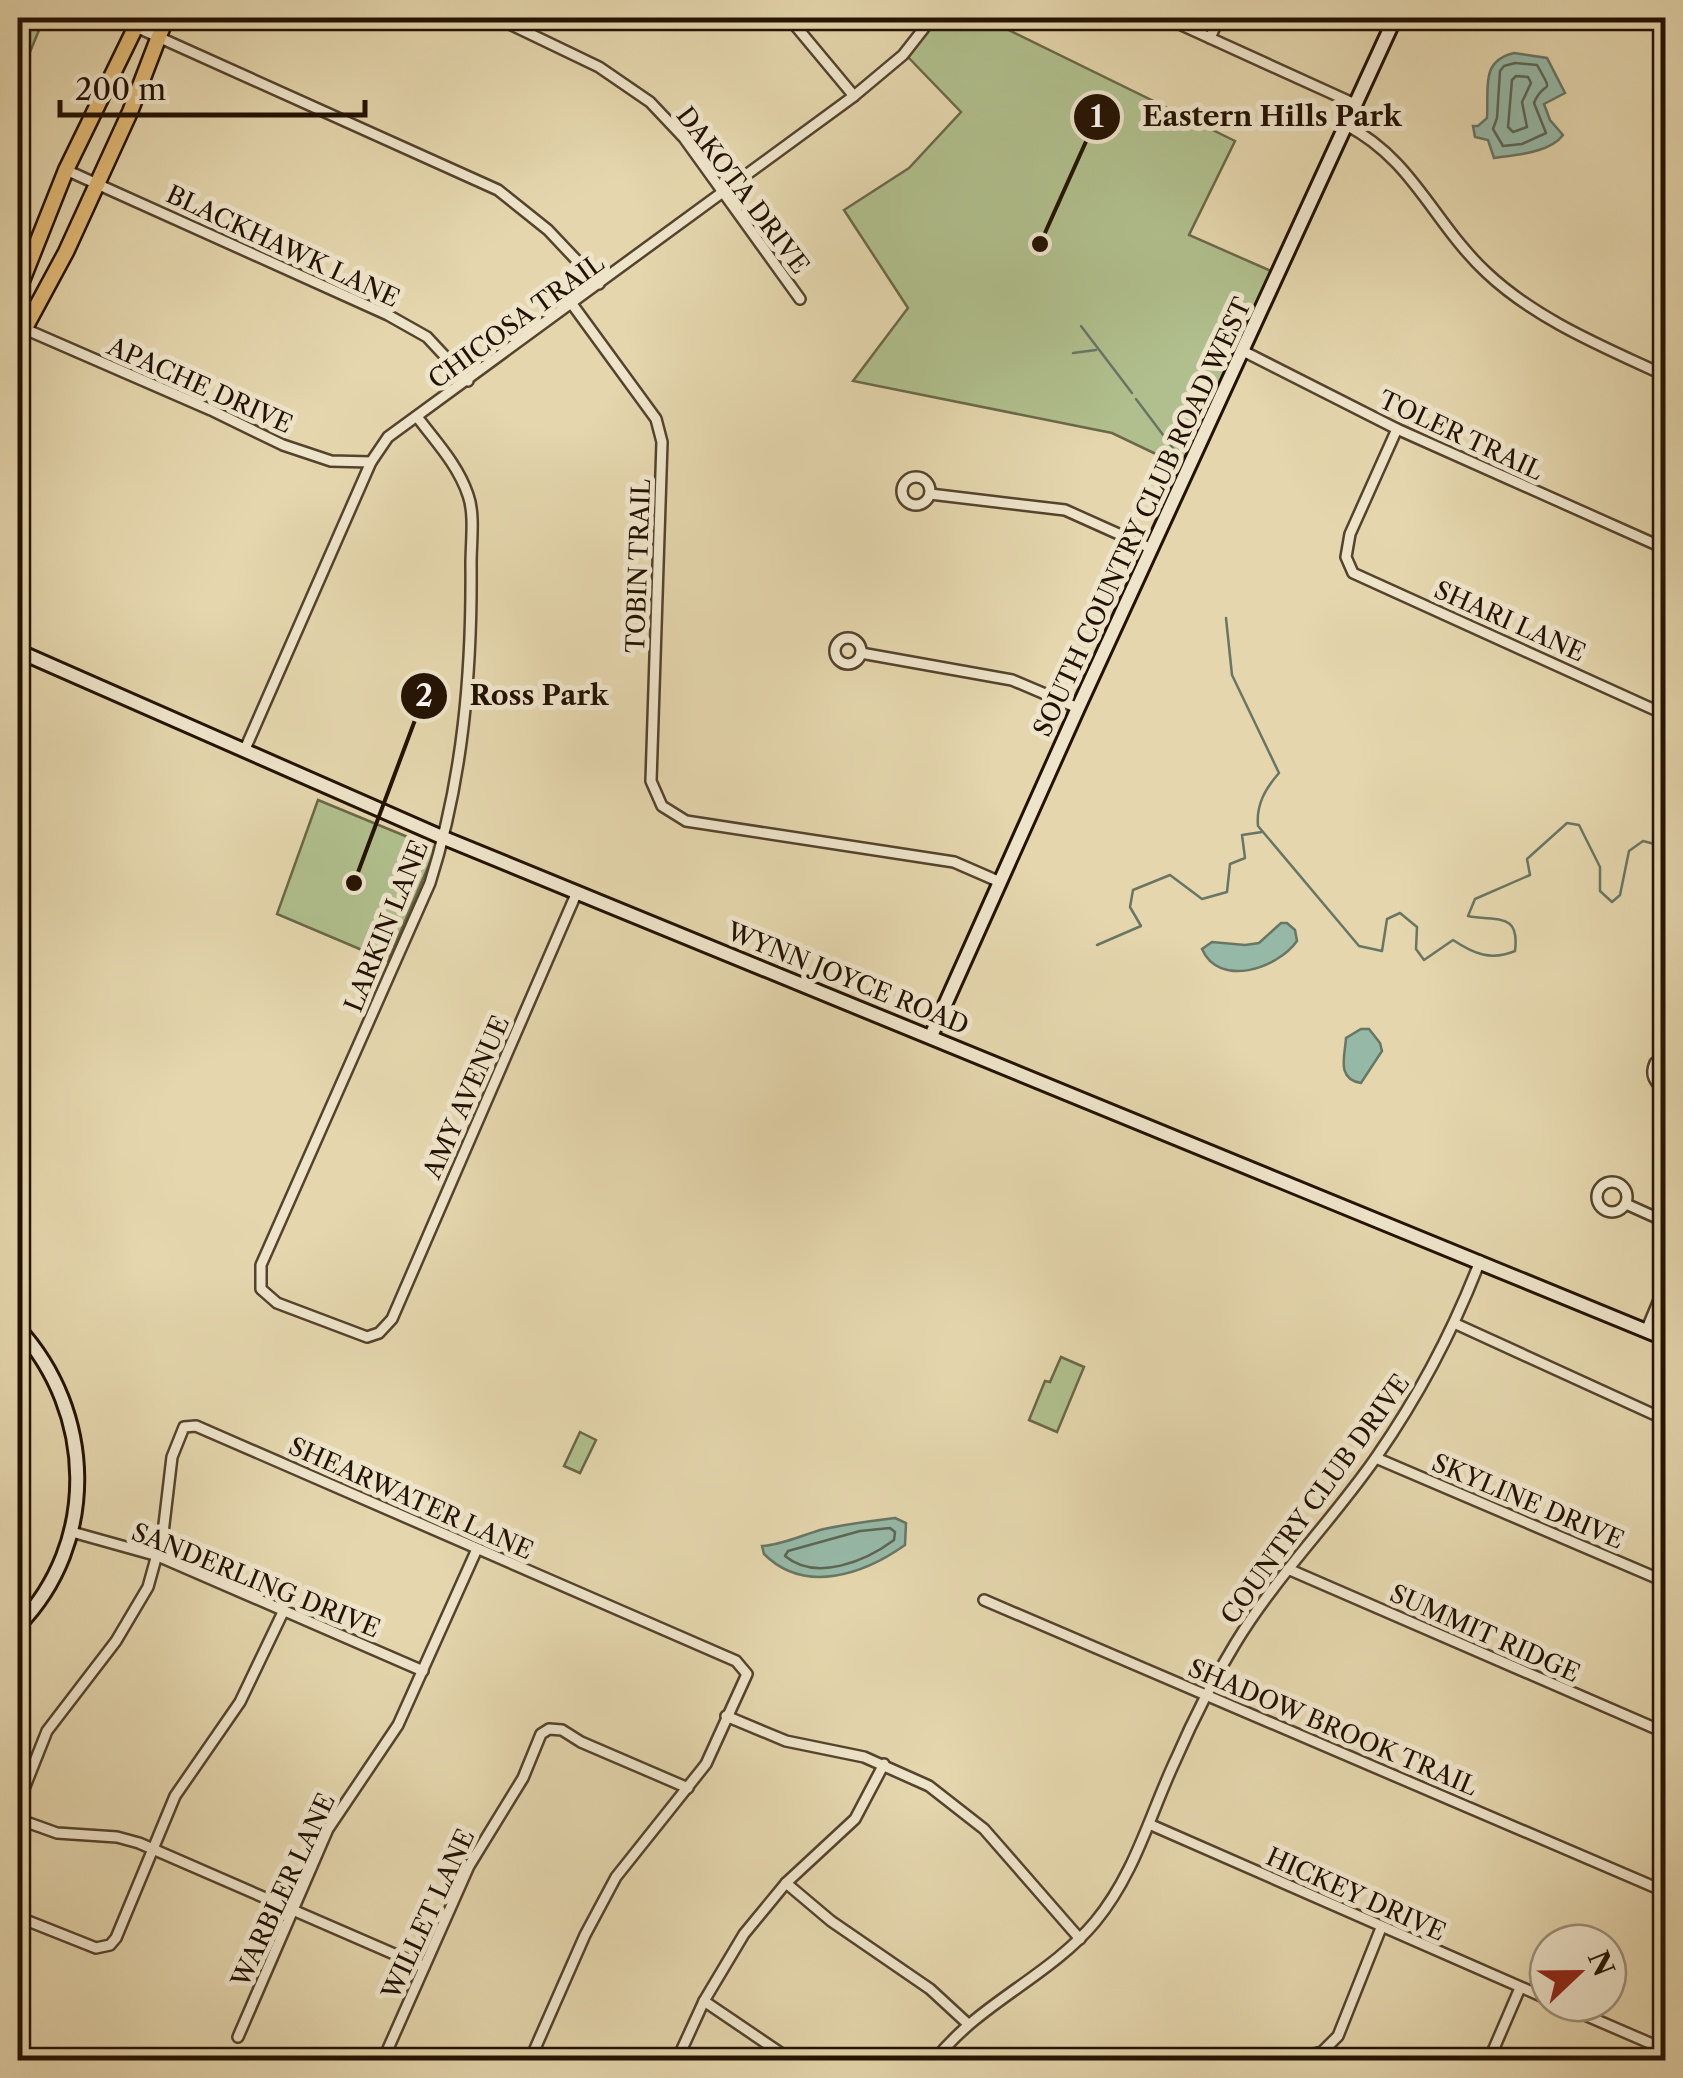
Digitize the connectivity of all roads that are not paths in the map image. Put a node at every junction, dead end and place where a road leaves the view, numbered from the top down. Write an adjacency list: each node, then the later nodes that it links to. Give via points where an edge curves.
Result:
1 (166, 18): 9 (main road)
2 (497, 18): 16 (street, DAKOTA DRIVE, via 600,67 650,102)
3 (789, 18): 11 (street)
4 (932, 18): 11 (street, CHICOSA TRAIL, via 903,55)
5 (1166, 18): 10 (street)
6 (1219, 18): 10 (street)
7 (1395, 18): 12 (street, SOUTH COUNTRY CLUB ROAD WEST)
8 (138, 22): 9 (street); 14 (main road)
9 (156, 37): 15 (main road); 17 (street, via 498,190)
10 (1210, 38): 12 (street)
11 (854, 96): 16 (street, CHICOSA TRAIL)
12 (1356, 104): 13 (street, SOUTH COUNTRY CLUB ROAD WEST)
13 (1346, 125): 22 (street, SOUTH COUNTRY CLUB ROAD WEST); 23 (street, via 1394,157 1483,270 1509,293)
14 (66, 170): 15 (street, BLACKHAWK LANE); 18 (main road)
15 (97, 183): 21 (main road); 24 (street, BLACKHAWK LANE, via 388,314 427,337)
16 (723, 193): 17 (street, CHICOSA TRAIL); 19 (street, DAKOTA DRIVE)
17 (599, 284): 20 (street, CHICOSA TRAIL)
18 (18, 291)
19 (800, 299)
20 (572, 304): 24 (street, CHICOSA TRAIL); 37 (street, TOBIN TRAIL, via 656,419 662,442 652,780 662,806 686,821 954,862)
21 (19, 332): 27 (street, APACHE DRIVE, via 283,445 331,461)
22 (1242, 351): 26 (street, TOLER TRAIL); 29 (street, SOUTH COUNTRY CLUB ROAD WEST)
23 (1666, 376)
24 (468, 381): 25 (street, CHICOSA TRAIL)
25 (418, 418): 27 (street, CHICOSA TRAIL, via 388,437); 36 (street, LARKIN LANE, via 458,469 470,499 466,712)
26 (1397, 429): 30 (street, TOLER TRAIL); 34 (street, SHARI LANE, via 1350,534 1346,557 1353,573)
27 (370, 462): 35 (street, CHICOSA TRAIL)
28 (930, 494): 29 (street, via 1065,510)
29 (1152, 550): 33 (street, SOUTH COUNTRY CLUB ROAD WEST)
30 (1666, 550)
31 (18, 651): 35 (street, WYNN JOYCE ROAD)
32 (861, 654): 33 (street, via 1012,680)
33 (1078, 708): 37 (street, SOUTH COUNTRY CLUB ROAD WEST)
34 (1666, 715)
35 (245, 749): 36 (street, WYNN JOYCE ROAD)
36 (444, 838): 38 (street, WYNN JOYCE ROAD); 46 (street, LARKIN LANE, via 260,1265 262,1289 291,1309 367,1338)
37 (1000, 882): 39 (street, SOUTH COUNTRY CLUB ROAD WEST)
38 (577, 892): 39 (street, WYNN JOYCE ROAD); 46 (street, AMY AVENUE)
39 (931, 1036): 44 (street, WYNN JOYCE ROAD)
40 (1666, 1056): 41 (street, via 1653,1074)
41 (1666, 1088)
42 (1626, 1204): 43 (street)
43 (1666, 1222)
44 (1480, 1262): 47 (street, COUNTRY CLUB DRIVE); 49 (street, WYNN JOYCE ROAD)
45 (1666, 1283): 49 (street)
46 (392, 1319)
47 (1456, 1324): 51 (street); 52 (street, COUNTRY CLUB DRIVE)
48 (18, 1328): 53 (street, via 54,1378 73,1430 78,1482)
49 (1646, 1331): 50 (street, WYNN JOYCE ROAD)
50 (1666, 1339)
51 (1666, 1420)
52 (1376, 1458): 56 (street, COUNTRY CLUB DRIVE); 57 (street, SKYLINE DRIVE)
53 (72, 1532): 55 (street, SANDERLING DRIVE); 60 (street, via 48,1588)
54 (477, 1549): 55 (street, SHEARWATER LANE, via 196,1426 184,1427 172,1458); 61 (street, WARBLER LANE); 63 (street, SHEARWATER LANE, via 736,1660 747,1674)
55 (158, 1556): 59 (street, SANDERLING DRIVE); 67 (street, via 133,1616 47,1732)
56 (1288, 1569): 62 (street, COUNTRY CLUB DRIVE); 64 (street, SUMMIT RIDGE)
57 (1666, 1582)
58 (984, 1600): 62 (street, SHADOW BROOK TRAIL)
59 (284, 1610): 61 (street, SANDERLING DRIVE); 70 (street, via 240,1702 182,1784)
60 (18, 1626)
61 (423, 1671): 73 (street, WARBLER LANE, via 388,1743 334,1819)
62 (1208, 1695): 69 (street, COUNTRY CLUB DRIVE); 72 (street, SHADOW BROOK TRAIL)
63 (726, 1716): 65 (street, via 786,1741); 66 (street)
64 (1666, 1733)
65 (884, 1764): 71 (street, via 848,1827); 76 (street, via 966,1813)
66 (688, 1788): 77 (street, WILLET LANE, via 562,1730 541,1734 523,1778 469,1866); 87 (street, via 616,1876)
67 (18, 1804)
68 (18, 1819): 70 (street, via 57,1833 117,1837)
69 (1148, 1824): 75 (street, HICKEY DRIVE); 76 (street, COUNTRY CLUB DRIVE, via 1113,1897)
70 (152, 1849): 73 (street); 74 (street, via 110,1945 96,1948)
71 (786, 1882): 80 (street, via 744,1934); 82 (street)
72 (1666, 1892)
73 (293, 1912): 77 (street); 83 (street, WARBLER LANE)
74 (18, 1917)
75 (1381, 1928): 78 (street, HICKEY DRIVE); 85 (street, via 1338,2036 1322,2052)
76 (1080, 1939): 82 (street, COUNTRY CLUB DRIVE)
77 (424, 1967): 86 (street, WILLET LANE)
78 (1520, 1988): 79 (street, HICKEY DRIVE); 91 (street)
79 (1528, 1991)
80 (704, 2001): 88 (street); 89 (street)
81 (1603, 2023): 84 (street)
82 (968, 2024): 90 (street, COUNTRY CLUB DRIVE)
83 (238, 2037)
84 (1664, 2050): 92 (street)
85 (1296, 2058)
86 (383, 2060)
87 (530, 2060)
88 (677, 2060)
89 (791, 2060)
90 (935, 2060)
91 (1489, 2060)
92 (1658, 2060)

